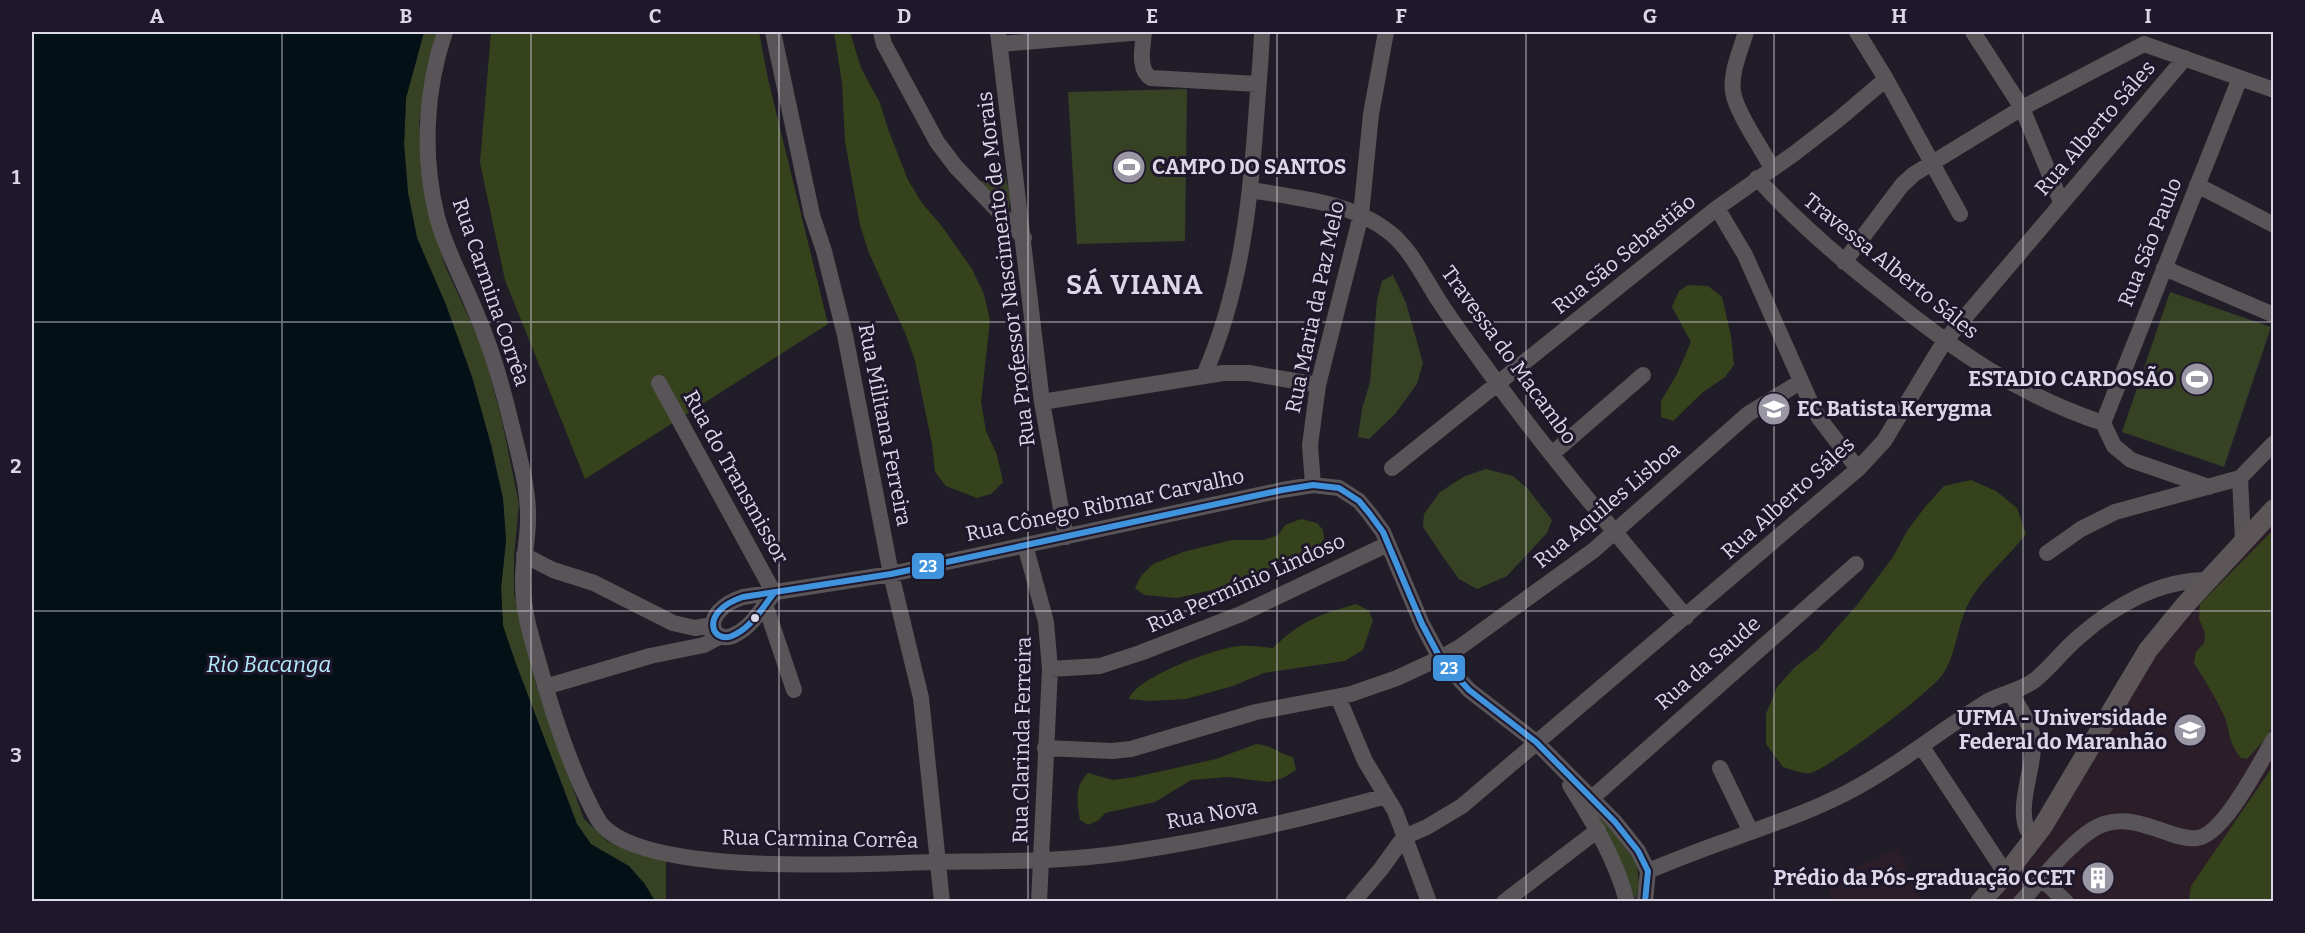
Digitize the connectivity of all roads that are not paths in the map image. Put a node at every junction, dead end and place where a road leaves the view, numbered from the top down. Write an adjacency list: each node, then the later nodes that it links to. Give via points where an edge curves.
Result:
1 (445, 32): 55 (street, Rua Carmina Corrêa, via 436,56 428,132 430,179 438,219 494,358 513,429 528,518)
2 (773, 32): 57 (street, Rua Militana Ferreira, via 812,215 845,335)
3 (881, 32): 28 (street, via 937,142)
4 (1144, 32): 10 (street); 15 (street, via 1143,65 1145,74 1151,78)
5 (1262, 32): 15 (street)
6 (1386, 32): 25 (street, Rua Maria da Paz Melo, via 1371,114)
7 (1746, 32): 19 (street, via 1733,92)
8 (1857, 32): 14 (street)
9 (1973, 32): 17 (street)
10 (1000, 38): 28 (street, Rua Professor Nascimento de Morais)
11 (2157, 40): 12 (street); 17 (street)
12 (2185, 58): 13 (street); 23 (street, Rua Alberto Sáles)
13 (2240, 78): 16 (street); 21 (street, Rua São Paulo)
14 (1886, 79): 18 (street); 19 (street, Rua São Sebastião)
15 (1258, 84): 22 (street)
16 (2274, 90)
17 (2022, 108): 18 (street); 23 (street)
18 (1932, 164): 26 (street); 29 (street, via 1902,185)
19 (1772, 168): 20 (street, Rua São Sebastião)
20 (1756, 178): 24 (street, Rua São Sebastião); 29 (street, Travessa Alberto Sáles)
21 (2197, 185): 27 (street); 30 (street, Rua São Paulo)
22 (1251, 190): 25 (street, Travessa do Macambo); 33 (street, via 1233,289)
23 (2061, 202): 32 (street, Rua Alberto Sáles)
24 (1717, 208): 35 (street, via 1745,255); 37 (street, Rua São Sebastião)
25 (1361, 214): 37 (street, Travessa do Macambo, via 1402,244); 38 (street, Rua Maria da Paz Melo)
26 (1960, 214)
27 (2274, 225)
28 (1024, 238): 39 (street, Rua Professor Nascimento de Morais)
29 (1844, 262): 32 (street, Travessa Alberto Sáles)
30 (2164, 268): 31 (street); 40 (street, Rua São Paulo)
31 (2274, 315)
32 (1944, 342): 40 (street, Travessa Alberto Sáles, via 2065,411); 44 (street, Rua Alberto Sáles, via 1884,441)
33 (1204, 375): 38 (street, via 1249,373); 39 (street)
34 (1643, 375): 42 (street)
35 (1800, 382): 44 (street, via 1819,418); 49 (street, Rua Aquiles Lisboa, via 1748,414)
36 (659, 383): 59 (street, Rua do Transmissor)
37 (1497, 383): 42 (street, Travessa do Macambo); 43 (street, Rua São Sebastião)
38 (1318, 385): 46 (street, Rua Maria da Paz Melo, via 1310,445)
39 (1042, 402): 50 (street, Rua Professor Nascimento de Morais)
40 (2103, 423): 47 (street, via 2114,446 2131,460)
41 (2274, 443): 45 (street)
42 (1553, 453): 49 (street, Travessa do Macambo)
43 (1392, 468)
44 (1858, 469): 60 (street, Rua Alberto Sáles)
45 (2240, 478): 47 (street); 51 (street)
46 (1313, 485): 50 (street, Rua Cônego Ribmar Carvalho); 52 (street, Rua Cônego Ribmar Carvalho, via 1339,488 1359,501)
47 (2209, 487): 54 (street, via 2115,512)
48 (2274, 509): 51 (main road)
49 (1615, 532): 60 (street, Travessa do Macambo); 62 (street, Rua Aquiles Lisboa)
50 (1066, 537): 53 (street, Rua Cônego Ribmar Carvalho)
51 (2243, 541): 58 (main road)
52 (1388, 544): 62 (street); 63 (street, Rua Permínio Lindoso, via 1241,614 1140,653 1100,666)
53 (1025, 546): 57 (street, Rua Cônego Ribmar Carvalho); 63 (street, Rua Clarinda Ferreira, via 1046,622)
54 (2047, 553)
55 (524, 555): 61 (street, Rua Cônego Ribmar Carvalho, via 553,570 594,583 672,623); 64 (street, Rua Carmina Corrêa, via 525,603)
56 (1856, 564): 75 (street, Rua da Saude)
57 (891, 574): 59 (street, Rua Cônego Ribmar Carvalho); 81 (street, Rua Militana Ferreira, via 921,698)
58 (2207, 580): 66 (street, via 2187,580 2164,587 2116,609 2079,636 2035,680); 79 (main road, via 2148,650)
59 (770, 599): 61 (street, Rua Cônego Ribmar Carvalho, via 736,634); 61 (street, Rua Cônego Ribmar Carvalho, via 732,601 717,612); 65 (street, Rua do Transmissor)
60 (1686, 617): 69 (street, Rua Alberto Sáles)
61 (716, 630): 64 (street, Rua Cônego Ribmar Carvalho, via 704,645 650,656)
62 (1440, 658): 67 (street, Rua Aquiles Lisboa, via 1397,678); 69 (street, via 1469,690)
63 (1050, 669): 71 (street, Rua Clarinda Ferreira)
64 (545, 687): 81 (street, Rua Carmina Corrêa, via 569,759 596,815 603,826 628,842 732,863)
65 (794, 690)
66 (2011, 693): 70 (street, via 1988,701); 79 (street, via 2033,737 2023,819)
67 (1338, 697): 71 (street, Rua Aquiles Lisboa, via 1256,712 1121,751); 74 (street, via 1365,761)
68 (2274, 739): 84 (street, via 2227,815 2210,833 2191,838 2134,822 2103,824 2076,843)
69 (1536, 742): 72 (street); 78 (street, Rua Alberto Sáles, via 1462,806)
70 (1922, 747): 77 (street, via 1848,792); 83 (street)
71 (1045, 748): 80 (street, Rua Clarinda Ferreira)
72 (1552, 759): 75 (street); 76 (street)
73 (1720, 768): 77 (street)
74 (1386, 796): 78 (street); 80 (street, Rua Nova, via 1303,820 1204,839)
75 (1592, 798): 82 (street, via 1616,822)
76 (1598, 830): 89 (street); 90 (street)
77 (1751, 832): 82 (street)
78 (1404, 837): 87 (street, Rua Alberto Sáles); 88 (street)
79 (2034, 839): 83 (main road)
80 (1042, 861): 81 (street, Rua Carmina Corrêa); 86 (street, Rua Clarinda Ferreira)
81 (938, 862): 85 (street, Rua Militana Ferreira)
82 (1648, 871): 91 (street)
83 (2006, 874): 92 (main road)
84 (2042, 879): 93 (street); 94 (street)
85 (942, 902)
86 (1039, 902)
87 (1353, 902)
88 (1429, 902)
89 (1504, 902)
90 (1628, 902)
91 (1645, 902)
92 (1980, 902)
93 (2021, 902)
94 (2066, 902)

